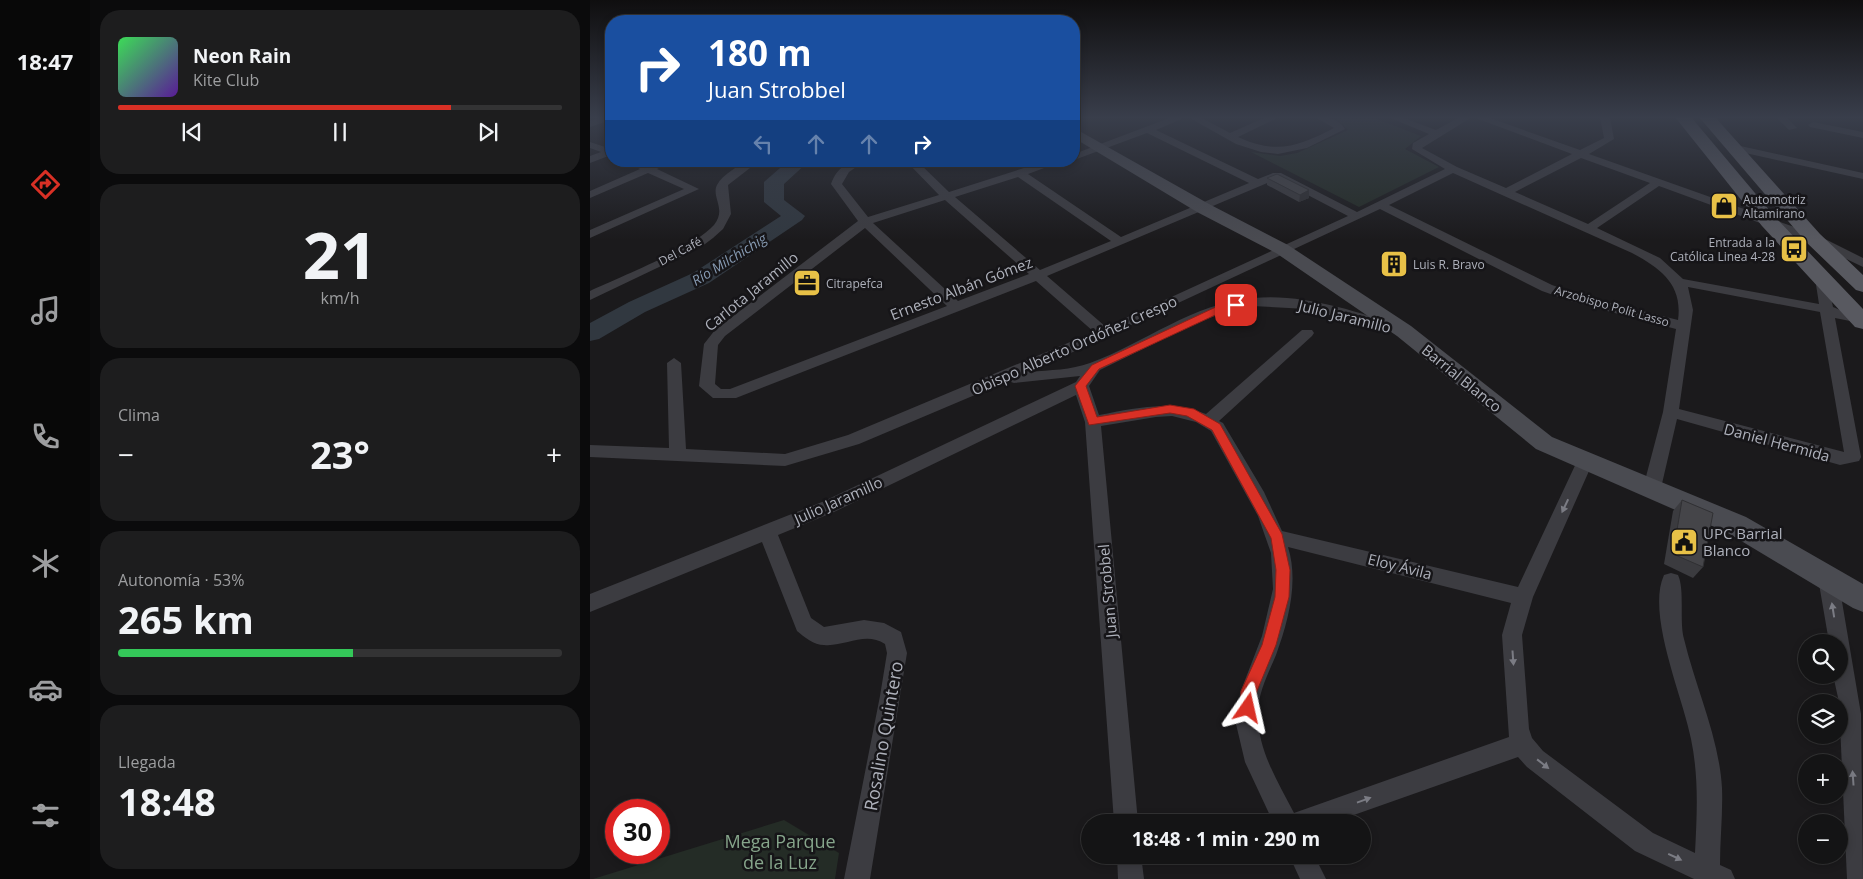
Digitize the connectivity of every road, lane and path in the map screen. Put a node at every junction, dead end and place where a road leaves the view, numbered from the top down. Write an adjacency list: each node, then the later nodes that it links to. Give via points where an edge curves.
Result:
1 (1114, 158): 26 (street, Barrial Blanco)
2 (1207, 158): 21 (street)
3 (1433, 158): 15 (street)
4 (1573, 158): 22 (street)
5 (1592, 158): 20 (street)
6 (1717, 158): 29 (main road)
7 (1745, 158): 32 (main road)
8 (1781, 158): 19 (street)
9 (643, 167): 16 (street)
10 (656, 167): 16 (street)
11 (746, 167): 40 (street, Del Café, via 724,184 721,190 726,214 713,233)
12 (849, 167): 28 (street, via 838,176 836,184)
13 (917, 167): 24 (street)
14 (1038, 167): 17 (street)
15 (1453, 169): 22 (street); 25 (street, Obispo Alberto Ordóñez Crespo)
16 (650, 170): 23 (street); 31 (street, via 693,189)
17 (1019, 173): 24 (street); 33 (street)
18 (1280, 175): 21 (street); 27 (street)
19 (1863, 176)
20 (1658, 182): 29 (street); 30 (street)
21 (1259, 184): 26 (street)
22 (1507, 192): 30 (street)
23 (590, 195)
24 (946, 195): 28 (street); 36 (street)
25 (1380, 205): 27 (street, Obispo Alberto Ordóñez Crespo); 44 (street, Arzobispo Polit Lasso, via 1547,288)
26 (1203, 208): 33 (street, Ernesto Albán Gómez); 34 (street, Barrial Blanco)
27 (1357, 216): 34 (street, Obispo Alberto Ordóñez Crespo)
28 (865, 222): 41 (street); 52 (street, Carlota Jaramillo, via 720,333 711,344 707,386 718,394)
29 (1769, 222): 32 (street); 37 (main road)
30 (1590, 228): 38 (street, via 1657,261)
31 (590, 234)
32 (1813, 238): 35 (street); 39 (main road)
33 (1120, 242): 36 (street, Ernesto Albán Gómez)
34 (1282, 249): 45 (street, Barrial Blanco); 46 (street, Obispo Alberto Ordóñez Crespo)
35 (1863, 263)
36 (1039, 276): 41 (street, Ernesto Albán Gómez); 46 (street)
37 (1821, 278): 42 (street, Daniel Hermida); 43 (main road)
38 (1679, 282): 42 (street); 44 (street, via 1685,295)
39 (1863, 286)
40 (590, 296)
41 (956, 307): 52 (street, Ernesto Albán Gómez)
42 (1826, 309): 43 (street); 53 (street, Daniel Hermida, via 1850,459 1840,459)
43 (1862, 320)
44 (1683, 326): 53 (street)
45 (1404, 331): 49 (street, Julio Jaramillo, via 1333,310 1276,301 1250,302 1221,308); 58 (street, Barrial Blanco, via 1544,443)
46 (1104, 332): 50 (street, Obispo Alberto Ordóñez Crespo)
47 (1307, 333): 54 (street)
48 (674, 364): 57 (street)
49 (1095, 367): 50 (street, Julio Jaramillo); 51 (street)
50 (1000, 379): 57 (street, Obispo Alberto Ordóñez Crespo, via 853,440 785,460)
51 (1081, 386): 55 (street, Juan Strobbel); 60 (street, Julio Jaramillo, via 828,507)
52 (730, 394)
53 (1671, 412): 59 (street)
54 (1208, 421): 55 (street, via 1190,412 1170,409); 61 (street, via 1216,427)
55 (1093, 422): 70 (street, Juan Strobbel)
56 (590, 451): 57 (street, Obispo Alberto Ordóñez Crespo)
57 (678, 455)
58 (1585, 462): 59 (street, Barrial Blanco); 64 (street, one-way to 64)
59 (1652, 488): 62 (street, Barrial Blanco, via 1737,525)
60 (768, 530): 66 (street, Julio Jaramillo); 76 (street, Rosalino Quintero, via 804,624 814,633 824,636 864,629 884,632 894,639 897,653 891,696)
61 (1277, 537): 64 (street, Eloy Ávila); 71 (street, via 1283,570 1282,597 1269,645 1249,691 1247,724 1258,764)
62 (1828, 578): 65 (street, Barrial Blanco); 67 (street, one-way to 62)
63 (1671, 581): 75 (street, via 1673,638 1702,738 1710,787)
64 (1523, 597): 69 (street, one-way to 69, via 1512,635 1518,729)
65 (1863, 599)
66 (590, 603)
67 (1837, 634)
68 (1845, 684): 79 (street, one-way to 68)
69 (1522, 744): 72 (street, one-way to 69); 75 (street, one-way to 75, via 1644,842)
70 (1125, 814)
71 (1282, 814)
72 (1324, 814)
73 (1130, 864): 77 (street)
74 (1306, 864): 78 (street)
75 (1715, 876)
76 (857, 879)
77 (1131, 879)
78 (1313, 879)
79 (1860, 879)

